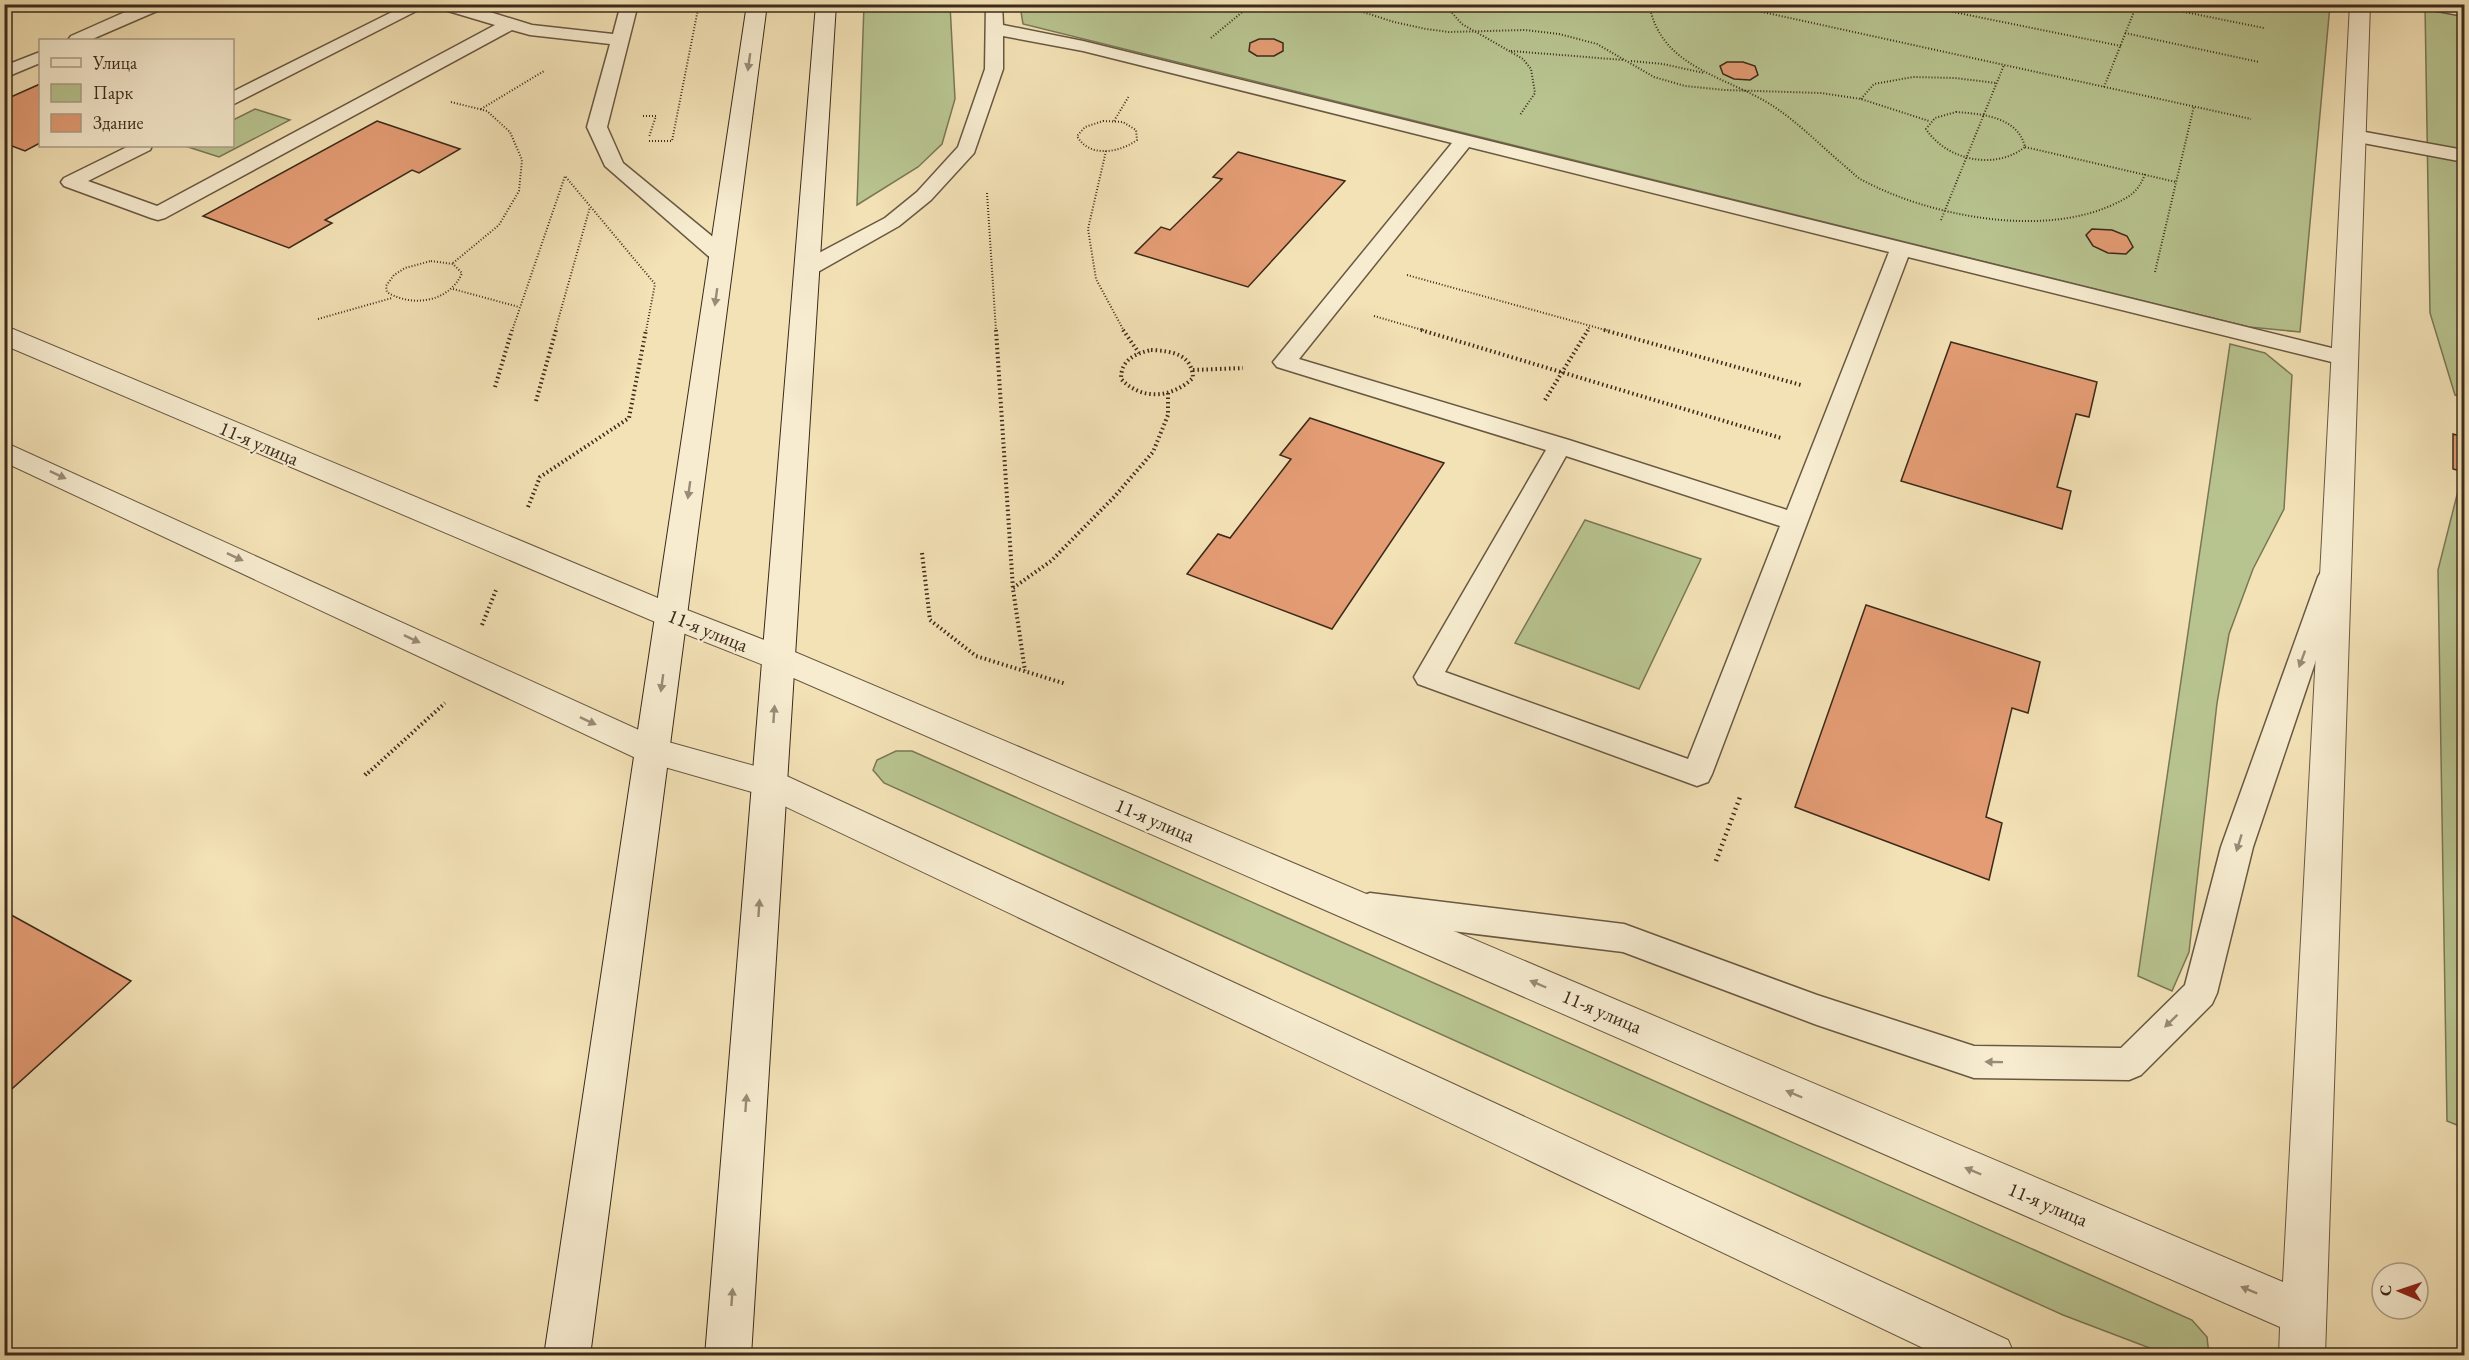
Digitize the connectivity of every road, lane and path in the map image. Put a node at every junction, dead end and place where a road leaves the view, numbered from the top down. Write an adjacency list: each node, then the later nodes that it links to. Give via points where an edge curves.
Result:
1 (158, 4): 28 (lane)
2 (422, 4): 42 (lane)
3 (444, 4): 22 (lane)
4 (630, 4): 29 (lane)
5 (699, 4): 56 (path, via 672,141 648,141)
6 (757, 4): 67 (street, one-way to 67)
7 (826, 4): 70 (street)
8 (994, 4): 24 (lane)
9 (1252, 4): 30 (path)
10 (1264, 4): 11 (path)
11 (1289, 4)
12 (1338, 4): 25 (path, via 1426,29)
13 (1444, 4): 25 (path)
14 (1649, 4): 38 (path, via 1651,23 1664,43)
15 (1726, 4): 36 (path)
16 (1914, 4): 31 (path)
17 (2137, 4): 26 (path)
18 (2145, 4): 23 (path)
19 (2428, 4): 21 (lane)
20 (2354, 6): 51 (street)
21 (2464, 11)
22 (510, 24): 27 (lane); 53 (lane, via 158,214 71,182)
23 (2264, 28)
24 (995, 29): 52 (lane, via 1083,46); 70 (lane, via 994,69 967,149 924,196 892,222)
25 (1472, 31): 32 (path); 34 (path, via 1559,34 1597,44)
26 (2125, 33): 31 (path); 35 (path)
27 (599, 38): 29 (lane); 46 (path)
28 (79, 39)
29 (620, 40): 56 (lane, via 597,127)
30 (1206, 43)
31 (2121, 46): 40 (path)
32 (1511, 51): 34 (path); 49 (path, via 1531,69 1535,93)
33 (39, 57): 37 (lane)
34 (1628, 60): 38 (path); 41 (path, via 1654,77 1685,86)
35 (2259, 62)
36 (2004, 65): 39 (path); 40 (path)
37 (4, 72)
38 (1705, 74): 41 (path)
39 (1996, 83): 43 (path, via 1913,77 1874,84); 47 (path)
40 (2104, 87): 45 (path)
41 (1749, 91): 43 (path, via 1821,93); 64 (path, via 1785,114 1862,180 1919,205)
42 (234, 99)
43 (1861, 99): 50 (path)
44 (446, 101): 46 (path)
45 (2194, 106): 48 (path); 61 (path)
46 (481, 110): 68 (path, via 510,132 522,160 519,191 499,225)
47 (1984, 115): 50 (path, via 1956,112); 54 (path, via 2020,132); 58 (path)
48 (2251, 119)
49 (1516, 121)
50 (1929, 121): 58 (path, via 1926,129 1937,145)
51 (2354, 136): 57 (lane); 80 (street)
52 (1464, 141): 66 (lane); 69 (lane)
53 (141, 147)
54 (2025, 147): 58 (path, via 2020,153 1998,160); 59 (path)
55 (1106, 151): 55 (path, via 1082,145 1079,130 1093,123 1114,121 1136,130 1138,135 1132,144); 79 (path, via 1088,229 1094,269 1122,329)
56 (611, 156): 60 (path); 67 (lane, via 615,166)
57 (2464, 156)
58 (1966, 157): 64 (path)
59 (2145, 174): 61 (path); 64 (path, via 2137,191 2107,210 2064,219 1999,219)
60 (565, 176): 63 (path); 74 (path)
61 (2176, 182): 71 (path)
62 (987, 193): 94 (path)
63 (590, 207): 85 (path); 91 (path, via 655,284 629,418 540,477)
64 (1945, 211): 65 (path)
65 (1939, 226)
66 (1901, 248): 80 (lane); 84 (lane)
67 (722, 256): 95 (street, one-way to 95)
68 (453, 263): 72 (path, via 462,273); 73 (path, via 418,263 396,273 386,286)
69 (1365, 264): 77 (path); 88 (lane, via 1285,362)
70 (808, 268): 96 (street)
71 (2154, 278)
72 (452, 289): 73 (path, via 424,300 401,301); 74 (path)
73 (392, 297): 76 (path)
74 (519, 307): 82 (path)
75 (1368, 314): 81 (path)
76 (318, 319)
77 (1590, 326): 81 (path); 84 (path)
78 (4, 335): 91 (street, 11-я улица)
79 (1139, 353): 83 (path, via 1123,364 1121,379 1134,390 1156,395); 83 (path, via 1163,350 1191,363 1193,378 1179,390)
80 (2344, 358): 93 (street)
81 (1562, 372): 86 (path); 87 (path)
82 (495, 387)
83 (1168, 393): 94 (path, via 1168,414 1154,452 1052,561)
84 (1843, 397): 90 (lane)
85 (536, 401)
86 (1544, 402)
87 (1790, 441)
88 (1560, 446): 90 (lane); 90 (lane, via 1428,677 1697,774)
89 (4, 451): 97 (street, one-way to 97)
90 (1795, 522)
91 (512, 549): 95 (street, 11-я улица); 97 (path)
92 (922, 554): 98 (path, via 930,620 976,656)
93 (2336, 564): 103 (lane, one-way to 103, via 2237,847 2200,993 2129,1064 1974,1062 1817,1010 1624,938); 104 (street)
94 (1013, 588): 98 (path)
95 (671, 616): 96 (street, 11-я улица); 100 (street, one-way to 100)
96 (778, 658): 102 (street, one-way to 96); 103 (street, 11-я улица)
97 (467, 664): 100 (street, one-way to 100); 101 (path, via 457,692)
98 (1025, 671): 99 (path)
99 (1066, 684)
100 (652, 751): 102 (street); 105 (street)
101 (365, 775)
102 (768, 783): 106 (street, one-way to 102); 107 (street)
103 (1355, 905): 104 (street, 11-я улица, one-way to 103)
104 (2302, 1334)
105 (567, 1356)
106 (728, 1356)
107 (1992, 1356)

